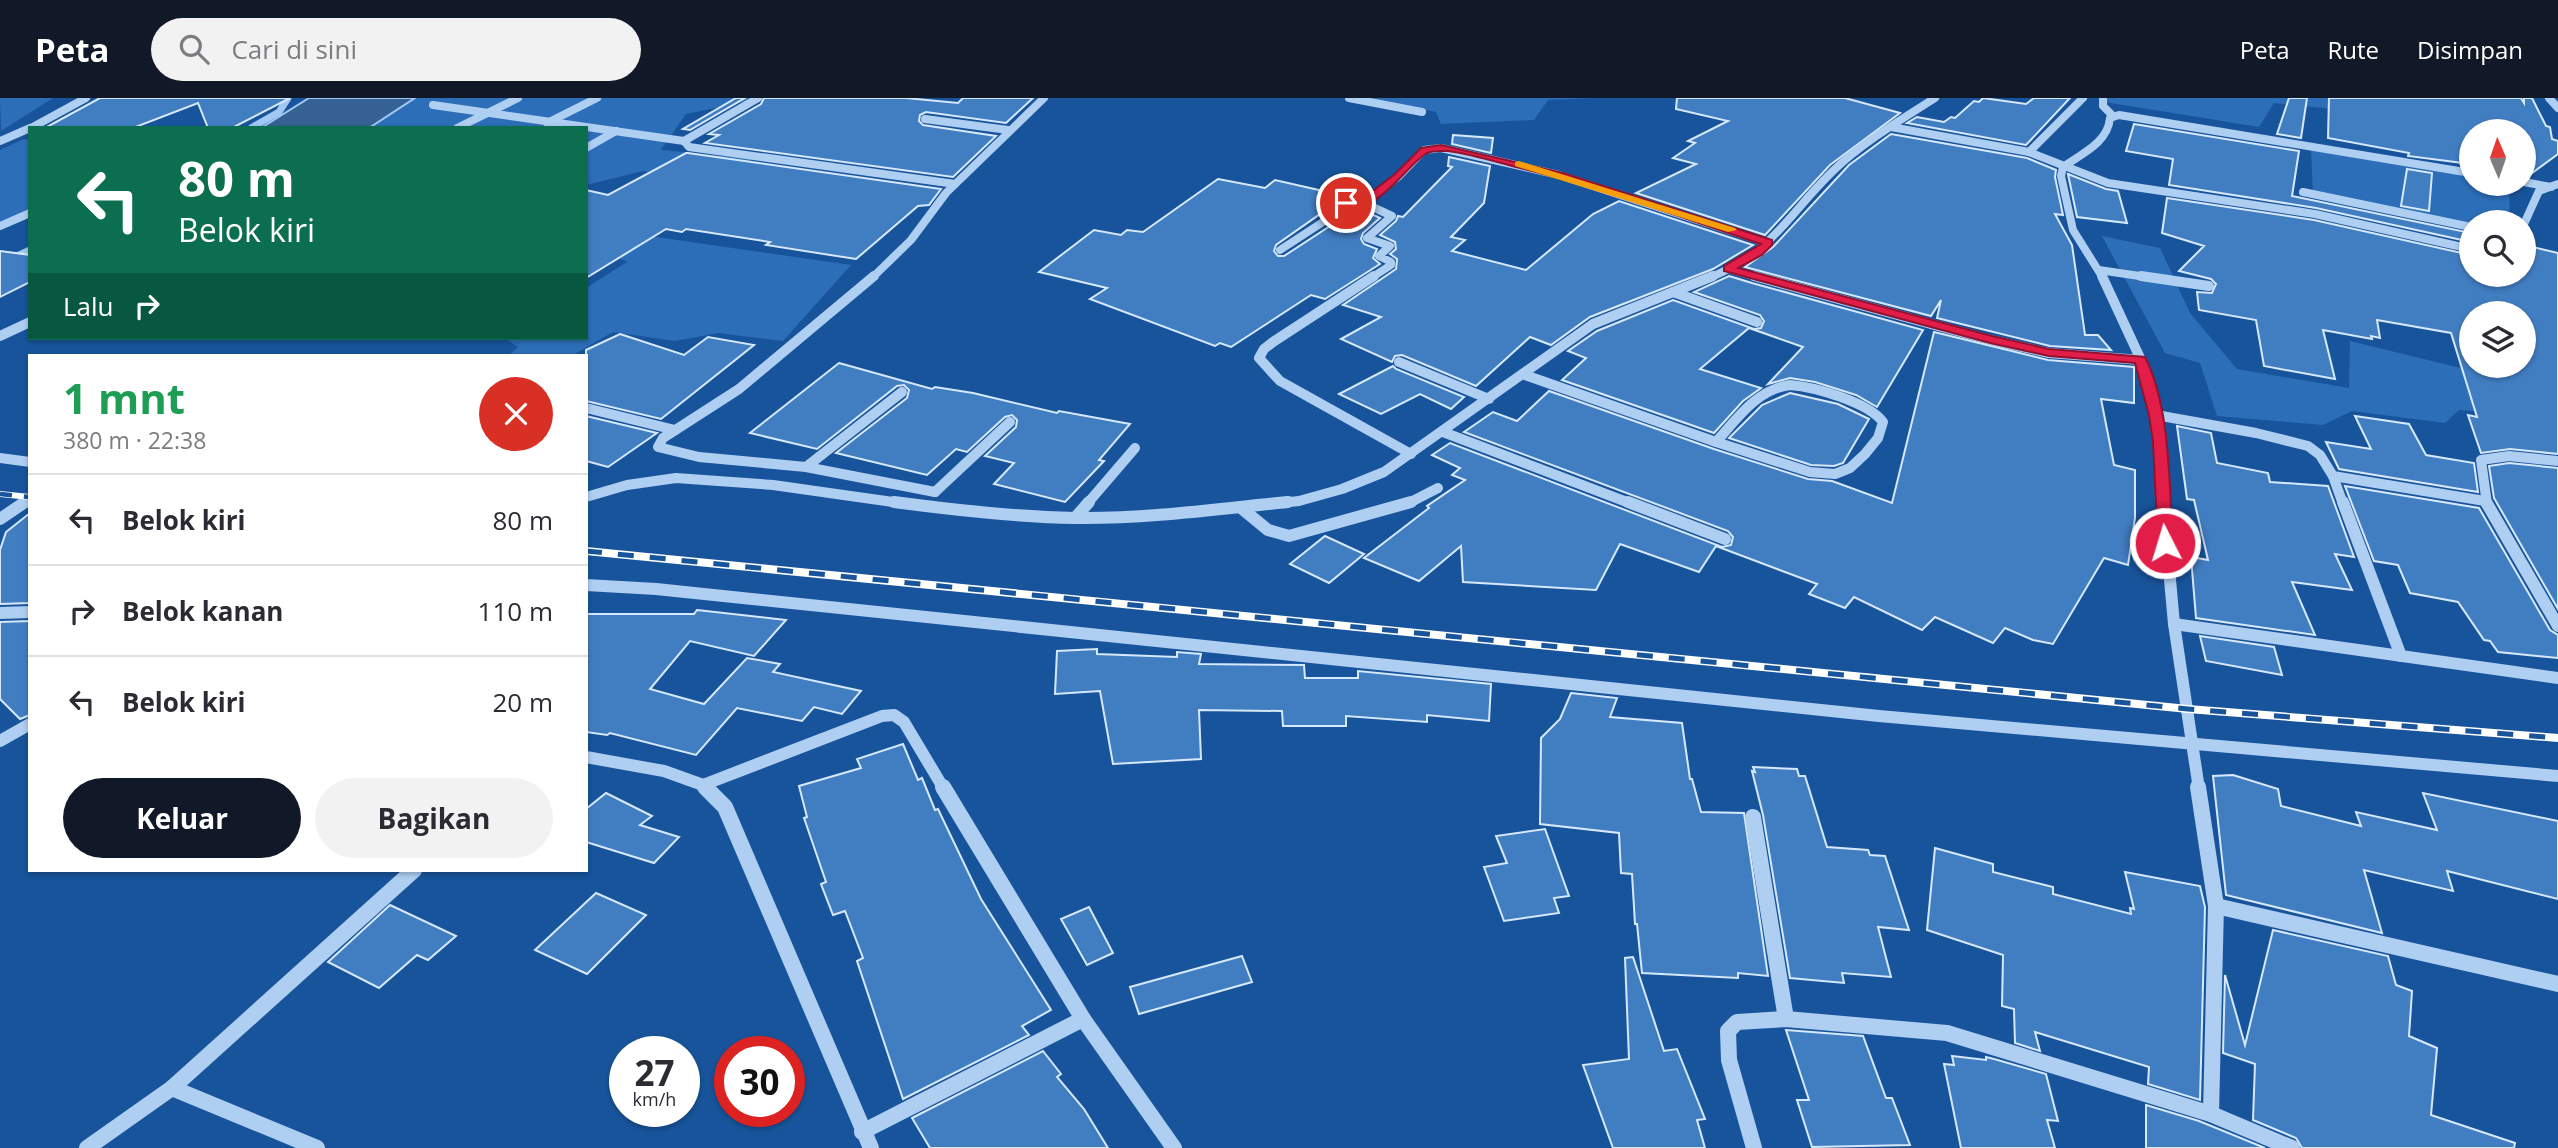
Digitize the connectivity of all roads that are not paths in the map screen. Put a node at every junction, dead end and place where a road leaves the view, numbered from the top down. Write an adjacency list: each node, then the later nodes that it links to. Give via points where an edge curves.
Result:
1 (86, 98): 18 (street)
2 (518, 98): 14 (street)
3 (597, 98): 17 (street)
4 (758, 98): 28 (street)
5 (1044, 98): 25 (street)
6 (1349, 98): 13 (street)
7 (1935, 98): 23 (street)
8 (2082, 98): 30 (street)
9 (2103, 98): 15 (street, via 2103,106)
10 (2549, 98): 12 (street)
11 (433, 105): 14 (street)
12 (2558, 108)
13 (1422, 112)
14 (487, 113): 17 (street); 19 (street)
15 (2113, 116): 31 (street, via 2109,131); 32 (street)
16 (925, 118): 25 (street)
17 (549, 122): 20 (street); 21 (street)
18 (34, 126)
19 (461, 126)
20 (542, 126)
21 (579, 126)
22 (588, 127): 24 (street)
23 (1891, 127): 30 (street); 42 (street, via 1833,172)
24 (616, 131): 28 (street); 29 (street)
25 (1008, 131): 33 (street)
26 (25, 134): 27 (street)
27 (0, 141)
28 (684, 141): 33 (street, via 689,147)
29 (588, 147)
30 (2029, 152): 31 (street)
31 (2063, 167): 43 (street, via 2108,183 2315,214); 46 (street, via 2065,202 2073,230)
32 (2459, 171)
33 (955, 184): 60 (street, via 879,272 739,389)
34 (2536, 184): 35 (street)
35 (2557, 187): 38 (street, via 2539,191)
36 (2302, 192): 40 (street)
37 (1364, 203): 42 (street, via 1424,150 1441,148 1559,175); 44 (street, via 1346,203); 64 (street, via 1392,216 1367,239 1390,246 1379,256 1391,265 1273,342 1259,358 1280,381)
38 (2530, 210)
39 (28, 215): 41 (street)
40 (2459, 225)
41 (0, 226)
42 (1768, 243): 45 (street)
43 (2459, 246)
44 (1280, 250)
45 (1728, 269): 48 (street); 52 (street, via 1990,340 2049,353)
46 (2099, 270): 47 (street); 52 (street)
47 (2209, 286)
48 (1673, 292): 50 (street); 54 (street, via 1593,324)
49 (28, 322): 51 (street)
50 (1757, 322)
51 (0, 336)
52 (2141, 360): 58 (street)
53 (1399, 362): 56 (street)
54 (1525, 375): 56 (street); 62 (street)
55 (902, 391): 68 (street)
56 (1489, 399): 61 (street)
57 (588, 408): 60 (street)
58 (2156, 415): 69 (street, via 2308,446); 83 (street)
59 (1010, 422): 71 (street)
60 (675, 430): 68 (street, via 658,447 699,457)
61 (1443, 432): 64 (street); 79 (street)
62 (1715, 443): 62 (street, via 1835,474 1858,462 1883,422 1868,408 1846,400 1779,385 1758,399)
63 (1135, 448): 77 (street)
64 (1411, 454): 75 (street, via 1384,472 1323,496)
65 (0, 458): 67 (street)
66 (2558, 461): 74 (street, via 2481,460)
67 (28, 462)
68 (806, 467): 71 (street)
69 (2333, 476): 74 (street); 85 (street)
70 (1438, 488): 75 (street, via 1405,505 1289,536 1266,530)
71 (935, 492): 76 (street)
72 (589, 496): 76 (street, via 650,481 702,478)
73 (28, 500): 78 (street)
74 (2484, 501): 84 (street)
75 (1240, 506): 77 (street)
76 (944, 509): 77 (street)
77 (1075, 518)
78 (0, 519)
79 (1725, 539)
80 (588, 586): 89 (street, via 656,589 1865,715)
81 (28, 612): 82 (street)
82 (0, 613)
83 (2174, 624): 85 (street); 89 (street)
84 (2558, 626)
85 (2401, 656): 86 (street)
86 (2558, 678)
87 (28, 725): 88 (street)
88 (0, 741)
89 (2190, 744): 91 (street); 95 (street)
90 (588, 757): 92 (street, via 664,771)
91 (2558, 776)
92 (703, 785): 97 (street, via 894,715 904,722); 101 (street, via 725,807)
93 (1753, 817): 98 (street)
94 (412, 872): 99 (street)
95 (2216, 906): 96 (street); 100 (street)
96 (2558, 984)
97 (1083, 1019): 101 (street); 105 (street)
98 (1786, 1019): 100 (street, via 1947,1033); 106 (street, via 1737,1022 1728,1031 1729,1060)
99 (172, 1088): 102 (street); 103 (street)
100 (2211, 1114): 107 (street)
101 (862, 1132): 104 (street)
102 (87, 1148)
103 (317, 1148)
104 (871, 1148)
105 (1174, 1148)
106 (1754, 1148)
107 (2292, 1148)

